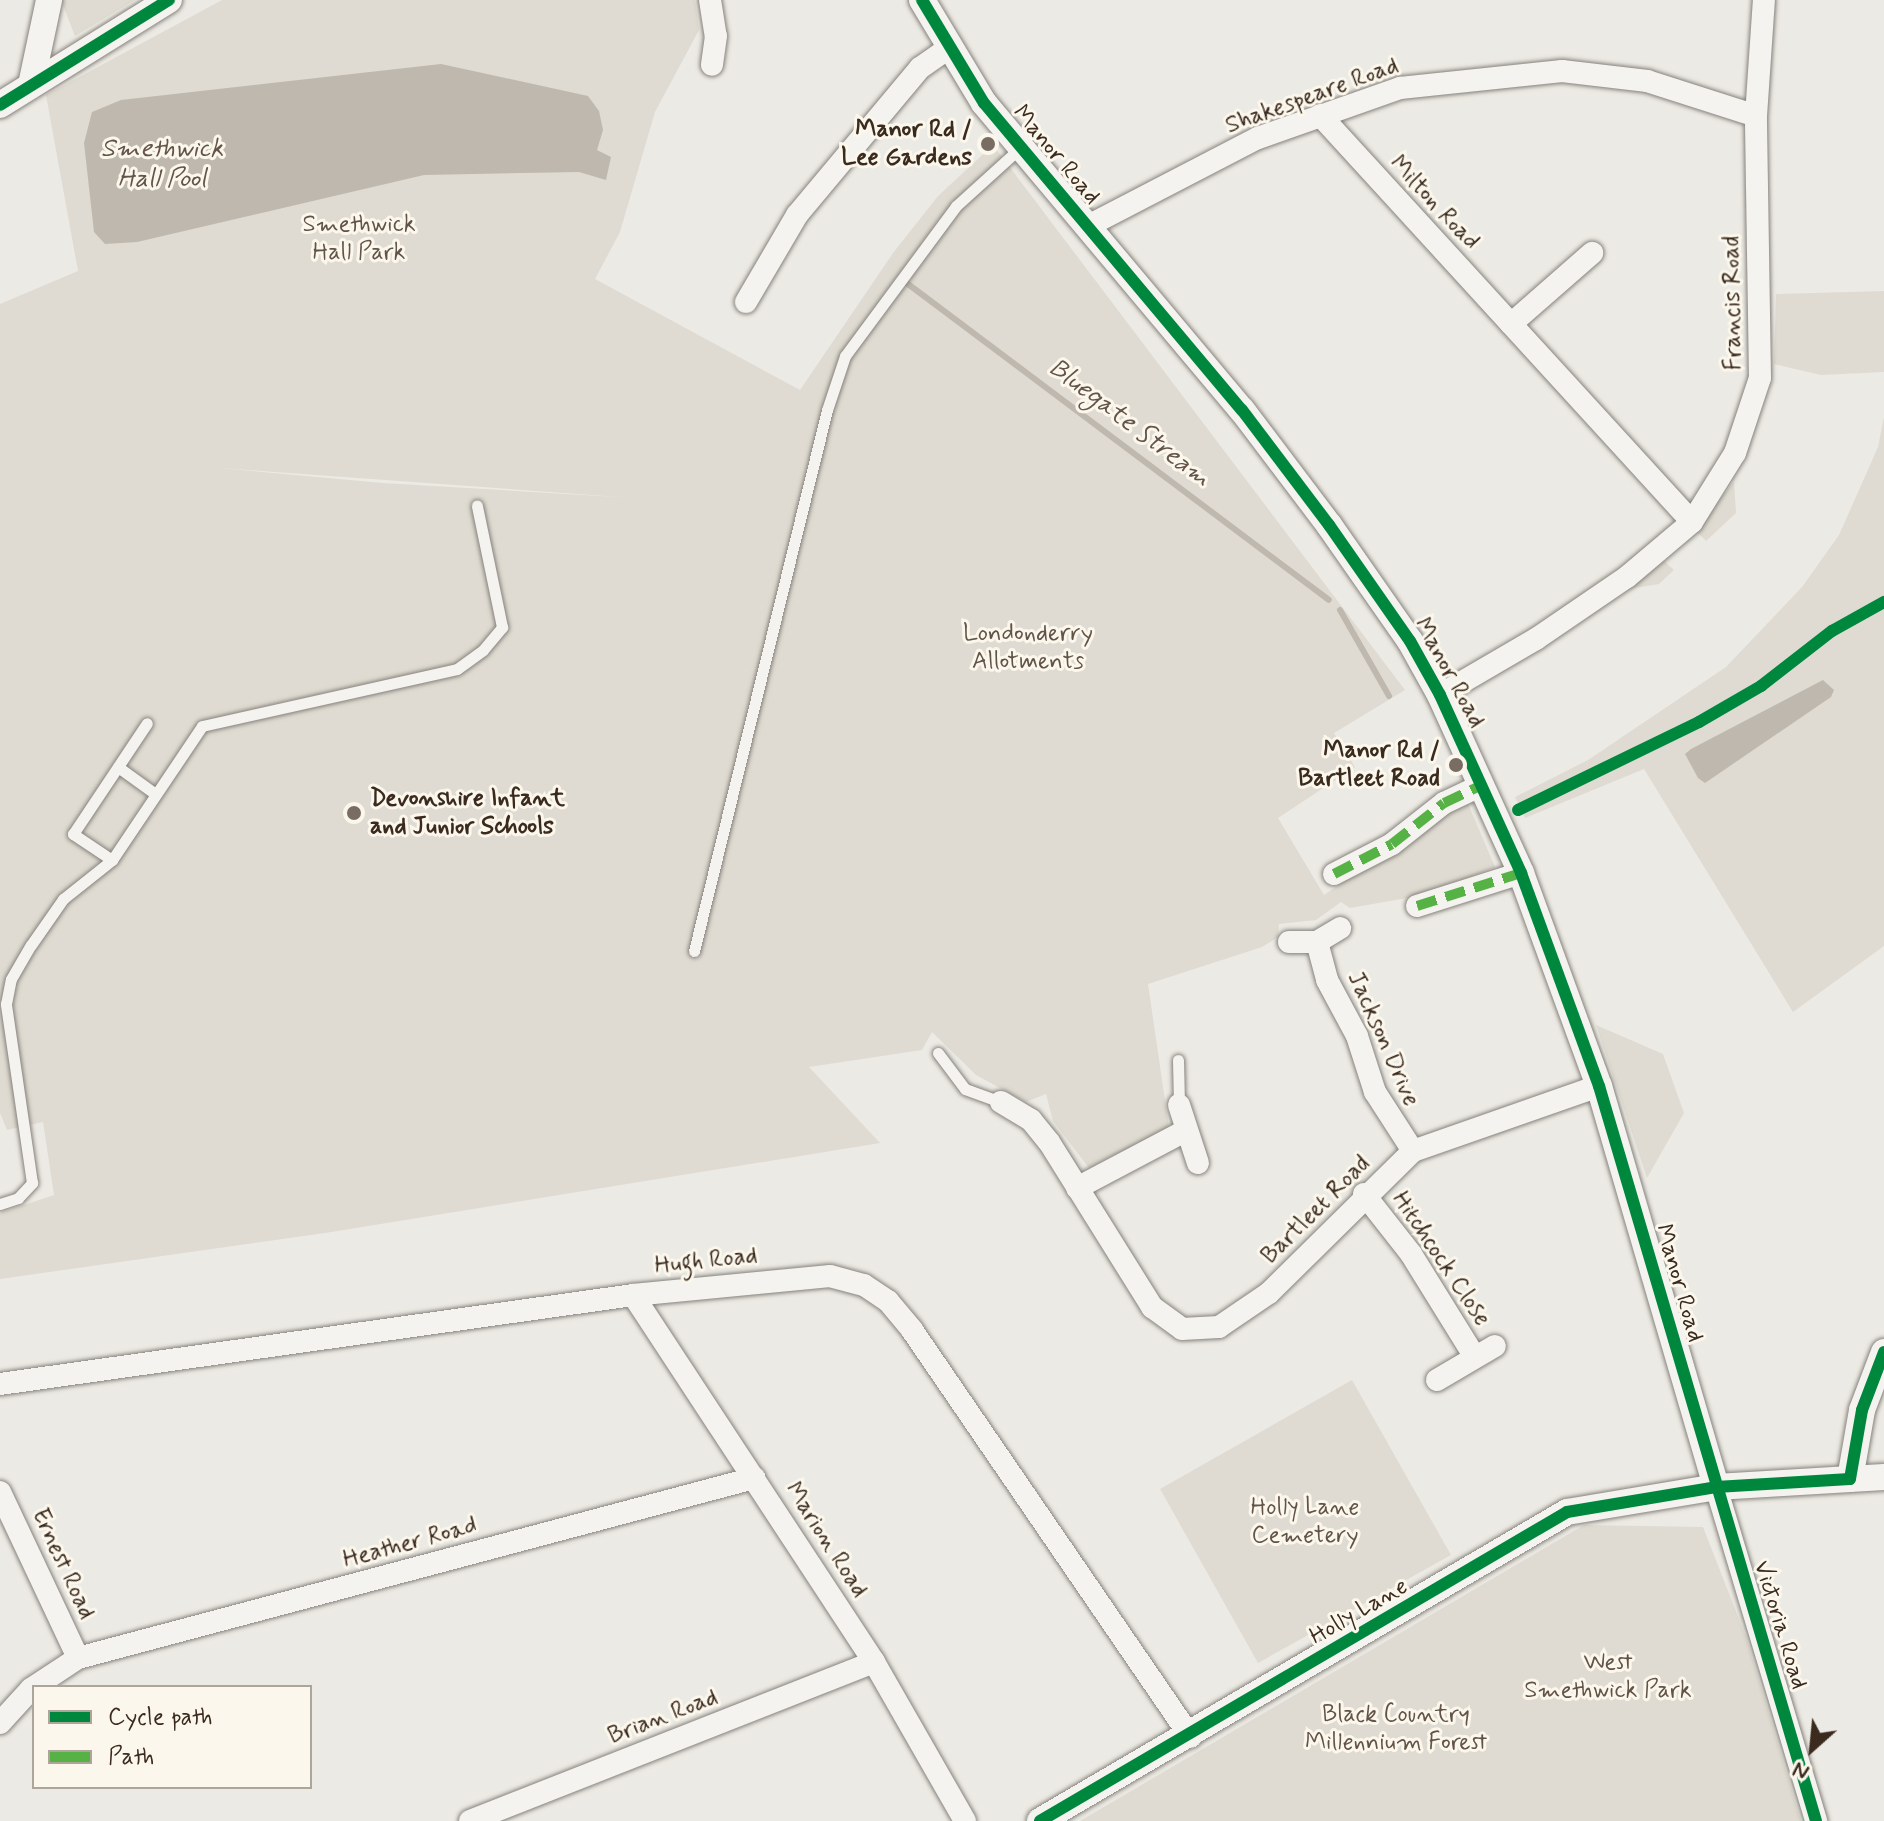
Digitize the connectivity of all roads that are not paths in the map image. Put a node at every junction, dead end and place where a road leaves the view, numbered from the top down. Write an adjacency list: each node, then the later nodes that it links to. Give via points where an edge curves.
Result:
1 (169, 0): 7 (street)
2 (710, 0): 8 (street, via 716,36)
3 (922, 0): 6 (street, Manor Road)
4 (1764, 0): 12 (street, Francis Road)
5 (49, 5): 7 (street); 9 (street)
6 (949, 48): 13 (street, Manor Road); 16 (street, via 920,68 797,215)
7 (74, 60): 9 (street)
8 (712, 65)
9 (31, 85): 10 (street)
10 (0, 105)
11 (1320, 115): 12 (street, Shakespeare Road, via 1400,88 1562,71 1647,81); 14 (street, Shakespeare Road, via 1258,138); 17 (street, Milton Road)
12 (1756, 116): 19 (street, Francis Road, via 1760,378 1735,453)
13 (1020, 147): 14 (street, Manor Road); 32 (lane, via 956,206 845,356 827,410)
14 (1088, 226): 20 (street, Manor Road, via 1242,410 1329,525 1410,641)
15 (1592, 253): 17 (street)
16 (746, 302)
17 (1511, 324): 19 (street, Milton Road)
18 (477, 506): 24 (lane, via 502,627 483,650 457,669 215,719 202,726)
19 (1692, 522): 20 (street, Francis Road, via 1614,586)
20 (1440, 695): 23 (street, Manor Road)
21 (147, 723): 22 (lane)
22 (118, 767): 24 (lane); 25 (lane, via 73,834)
23 (1482, 785): 26 (street, Manor Road); 27 (street, via 1444,803 1392,844)
24 (154, 793): 25 (lane)
25 (112, 860): 43 (lane, via 63,899 11,979 6,1004 32,1183 18,1198)
26 (1521, 873): 28 (street); 35 (street, Manor Road)
27 (1334, 874)
28 (1417, 906)
29 (1340, 928): 31 (street)
30 (1289, 942): 31 (street)
31 (1317, 942): 39 (street, Jackson Drive, via 1327,980 1357,1036 1375,1092)
32 (694, 951)
33 (938, 1053): 36 (lane, via 965,1089)
34 (1178, 1060): 37 (lane)
35 (1599, 1086): 39 (street, Bartleet Road); 53 (street, Manor Road)
36 (1001, 1102): 41 (street, Bartleet Road, via 1038,1114)
37 (1179, 1105): 38 (street)
38 (1185, 1131): 40 (street); 41 (street)
39 (1413, 1151): 42 (street, Bartleet Road)
40 (1198, 1163)
41 (1077, 1188): 42 (street, Bartleet Road, via 1152,1307 1182,1329 1219,1327 1269,1293)
42 (1364, 1194): 47 (street, Hitchcock Close, via 1411,1254)
43 (0, 1204)
44 (633, 1295): 49 (street, Hugh Road); 51 (street, Marion Road); 60 (street, Hugh Road, via 830,1276 864,1285 888,1301)
45 (1495, 1346): 47 (street, Hitchcock Close)
46 (1884, 1352): 52 (street, via 1862,1410)
47 (1473, 1354): 48 (street, Hitchcock Close)
48 (1437, 1380)
49 (0, 1384)
50 (1884, 1477): 52 (street, Holly Lane)
51 (754, 1478): 55 (street, Heather Road); 56 (street, Marion Road)
52 (1850, 1479): 53 (street, Holly Lane)
53 (1716, 1487): 60 (street, Holly Lane, via 1567,1512); 64 (street, Victoria Road)
54 (0, 1492): 55 (street, Ernest Road)
55 (78, 1658): 57 (street, Heather Road)
56 (874, 1662): 61 (street, Brian Road); 62 (street, Marion Road)
57 (37, 1685)
58 (32, 1688): 59 (street, Heather Road)
59 (0, 1723)
60 (1191, 1737): 63 (street, Holly Lane)
61 (470, 1821)
62 (965, 1821)
63 (1040, 1821)
64 (1816, 1821)

